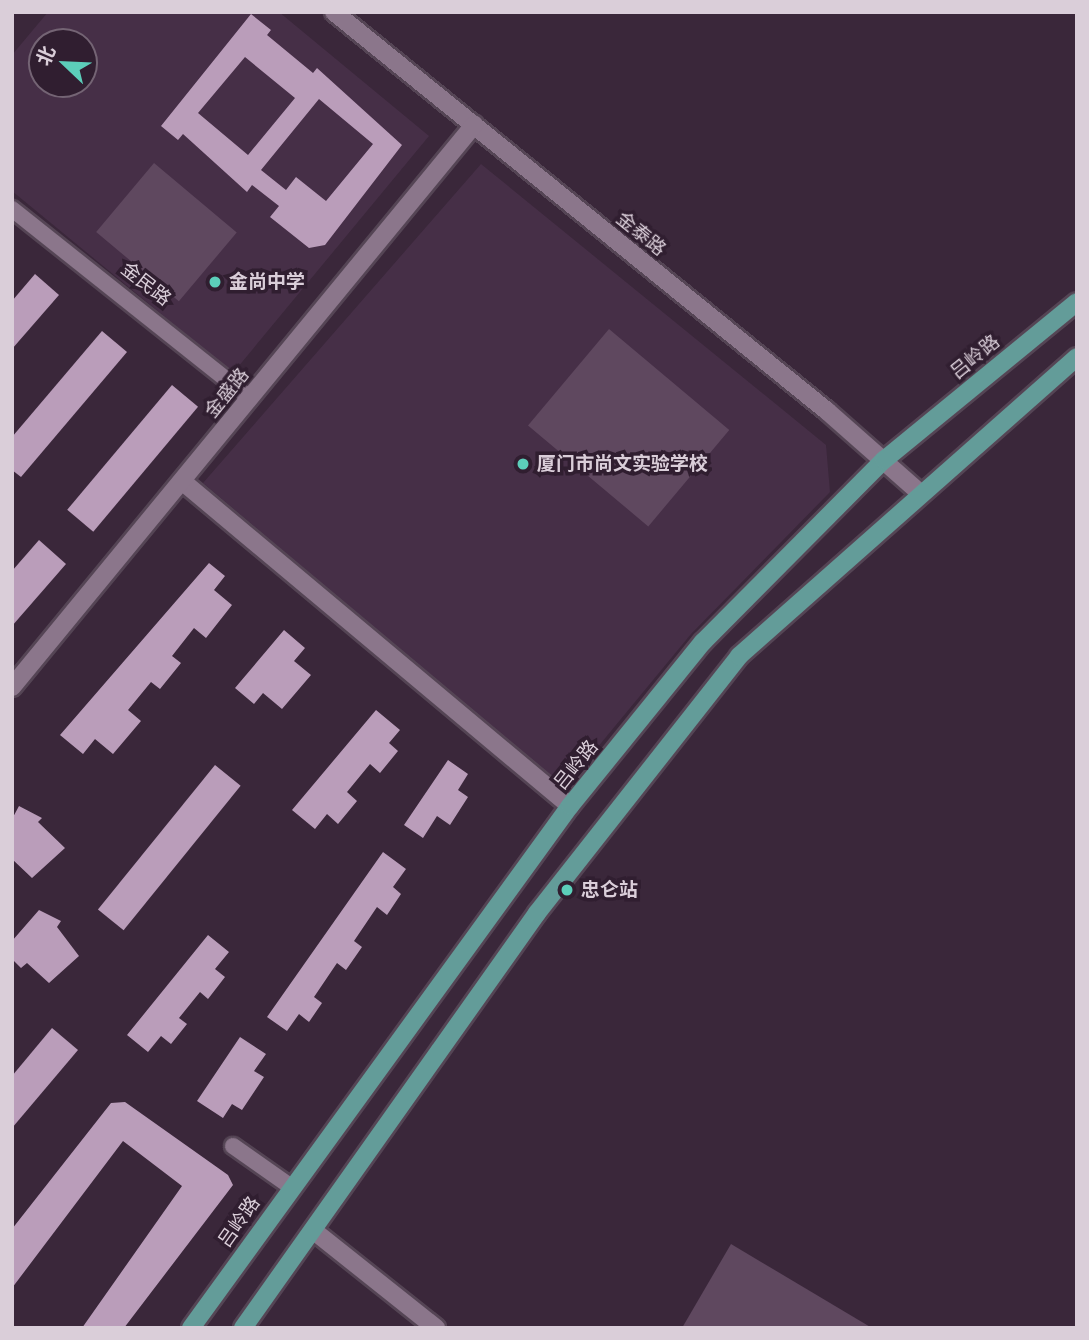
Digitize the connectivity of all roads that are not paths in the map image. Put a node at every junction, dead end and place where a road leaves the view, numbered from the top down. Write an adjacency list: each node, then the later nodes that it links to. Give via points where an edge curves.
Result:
1 (334, 12): 2 (street, 金泰路)
2 (474, 125): 6 (street, 金盛路); 7 (street, 金泰路)
3 (12, 209): 6 (street, 金民路)
4 (1077, 302): 7 (main road, 吕岭路)
5 (1077, 357): 9 (main road)
6 (250, 398): 8 (street, 金盛路)
7 (884, 460): 9 (street, 金泰路); 11 (main road, 吕岭路, via 703,642)
8 (182, 481): 10 (street, 金盛路); 11 (street)
9 (919, 492): 14 (main road, via 739,656 537,913)
10 (12, 687)
11 (570, 806): 13 (main road, 吕岭路)
12 (233, 1146): 13 (street)
13 (290, 1186): 15 (main road, 吕岭路)
14 (314, 1231): 16 (main road); 17 (street)
15 (191, 1328)
16 (243, 1328)
17 (436, 1328)

